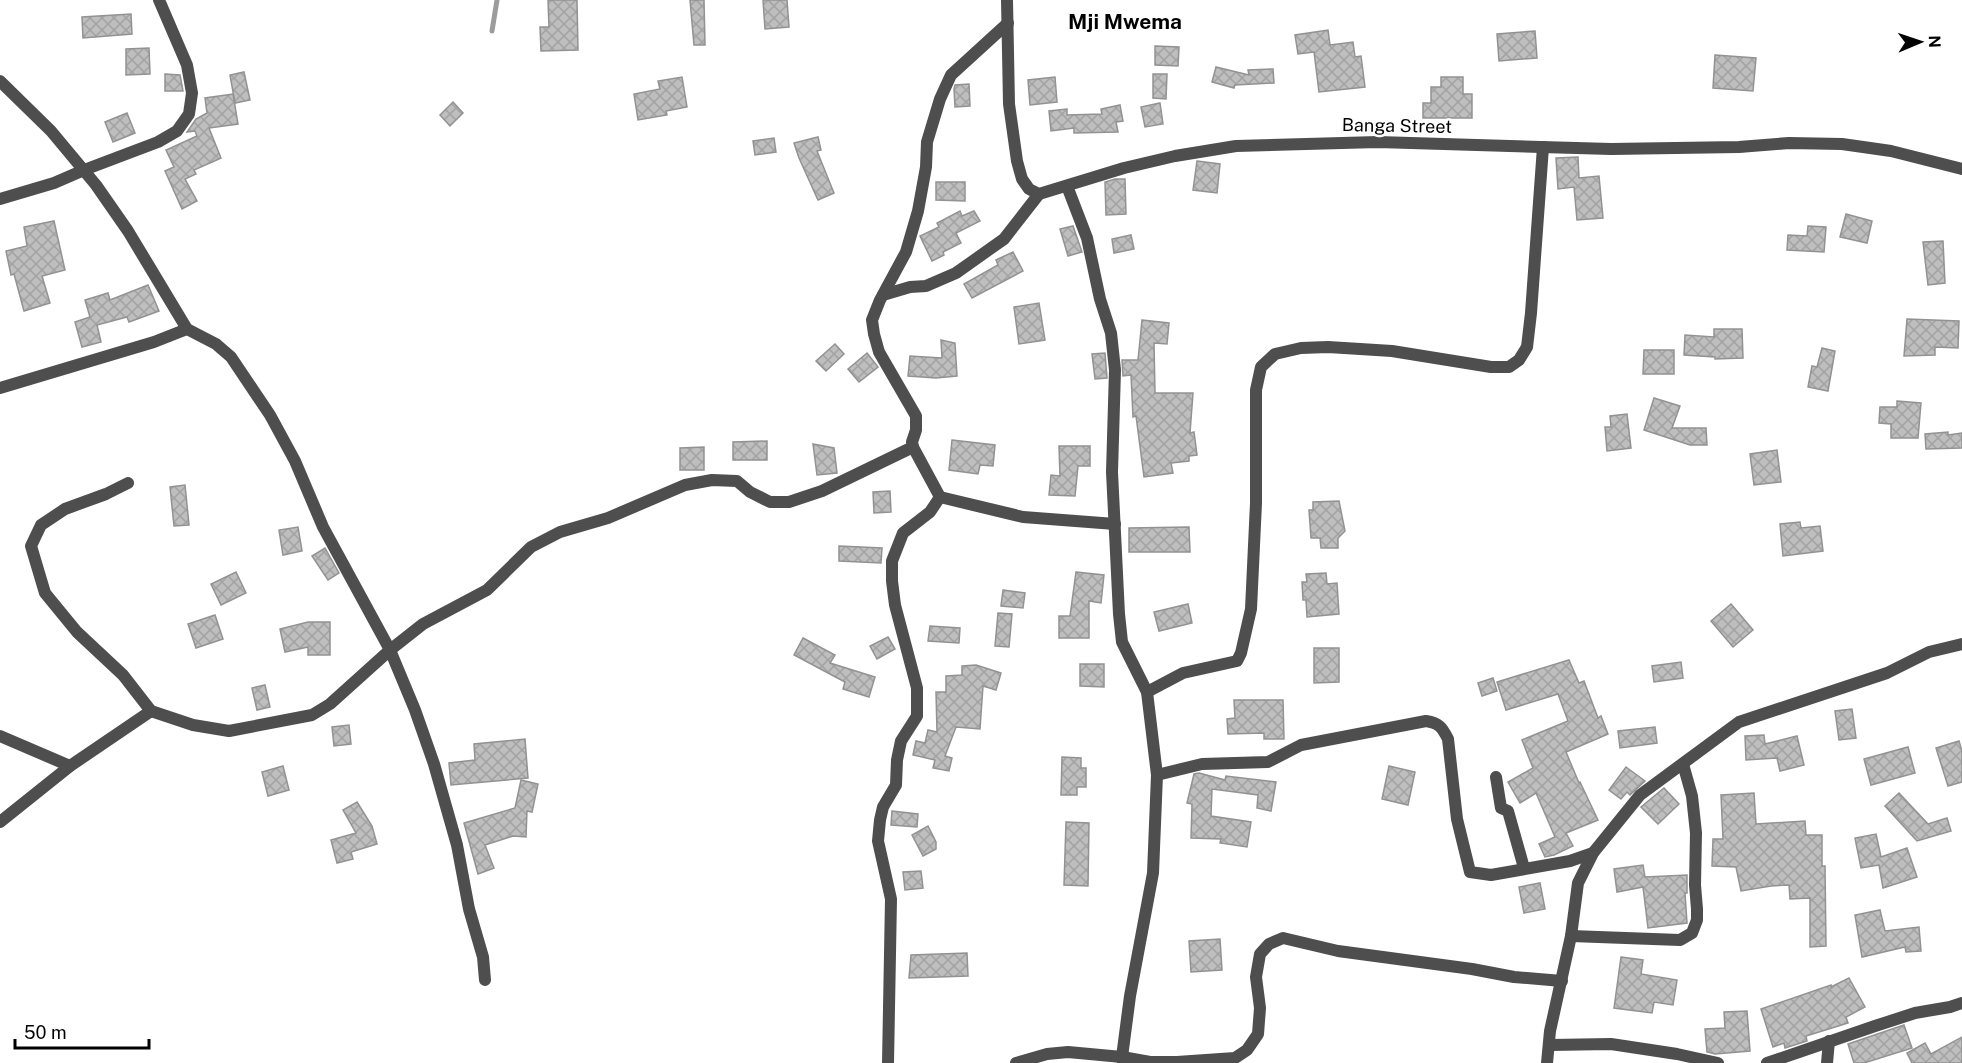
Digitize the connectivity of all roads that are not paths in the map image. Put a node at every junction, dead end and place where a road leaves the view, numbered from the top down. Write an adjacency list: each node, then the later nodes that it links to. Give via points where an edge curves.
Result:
1 (159, 0): 7 (street, via 187,65 192,93 189,114 177,131 158,142)
2 (1007, 0): 3 (street)
3 (1008, 23): 9 (street, via 1009,104 1017,161 1022,179); 11 (street, via 951,75 927,142 920,200 906,252)
4 (0, 81): 7 (street)
5 (1543, 147): 6 (street, Banga Street, via 1842,144 1891,151); 8 (street, Banga Street, via 1378,142 1236,146 1124,168); 20 (street, via 1527,347 1519,360 1509,367 1491,367 1392,351 1328,347 1275,354 1261,367 1256,390 1251,609 1241,654 1237,661 1183,673)
6 (1962, 169)
7 (84, 170): 10 (street); 12 (street, via 128,231)
8 (1067, 186): 9 (street, Banga Street); 17 (street, via 1087,238 1111,333 1115,370)
9 (1039, 194): 11 (street, via 1004,239 956,273 926,286)
10 (0, 199)
11 (883, 295): 14 (street, via 872,320 874,334 887,368 916,416)
12 (186, 329): 13 (street); 19 (street, via 216,344 231,357 253,389 295,461 323,527)
13 (0, 388)
14 (913, 447): 16 (street); 19 (street, via 822,491 789,502 770,502 737,481 712,480 685,485 608,518 560,532 531,547 487,590 423,624)
15 (128, 483): 21 (street, via 65,509 41,525 32,546 45,593 77,632 123,675)
16 (940, 497): 17 (street, via 1023,517); 38 (street, via 930,512 903,533 892,561 895,605 917,688 916,716 902,741 896,785 884,807 878,841 891,899)
17 (1115, 524): 20 (street, via 1122,642)
18 (1962, 644): 23 (street, via 1929,651 1887,673 1739,722)
19 (390, 650): 21 (street, via 330,704 312,715 228,731); 31 (street, via 434,764 457,845)
20 (1147, 692): 25 (street)
21 (151, 711): 24 (street)
22 (0, 736): 24 (street)
23 (1683, 764): 28 (street, via 1640,795); 30 (street, via 1696,833 1697,920 1692,933 1680,940)
24 (70, 766): 27 (street)
25 (1157, 776): 29 (street, via 1202,764 1268,762 1301,746 1426,721 1437,723 1448,739 1457,819 1470,872 1491,875); 36 (street, via 1154,873 1130,996)
26 (1496, 777): 29 (street, via 1501,808 1508,811)
27 (0, 822)
28 (1593, 853): 29 (street); 30 (street, via 1578,883)
29 (1524, 868)
30 (1571, 936): 32 (street)
31 (485, 980)
32 (1562, 981): 35 (street); 37 (street, via 1338,951 1283,938 1269,944 1260,954 1258,1034)
33 (1962, 1003): 34 (street, via 1915,1013)
34 (1829, 1041): 42 (street); 43 (street)
35 (1550, 1045): 40 (street); 41 (street, via 1611,1044)
36 (1123, 1060): 37 (street); 39 (street, via 1068,1052)
37 (1235, 1060)
38 (888, 1063)
39 (1016, 1063)
40 (1547, 1063)
41 (1718, 1063)
42 (1767, 1063)
43 (1827, 1063)

